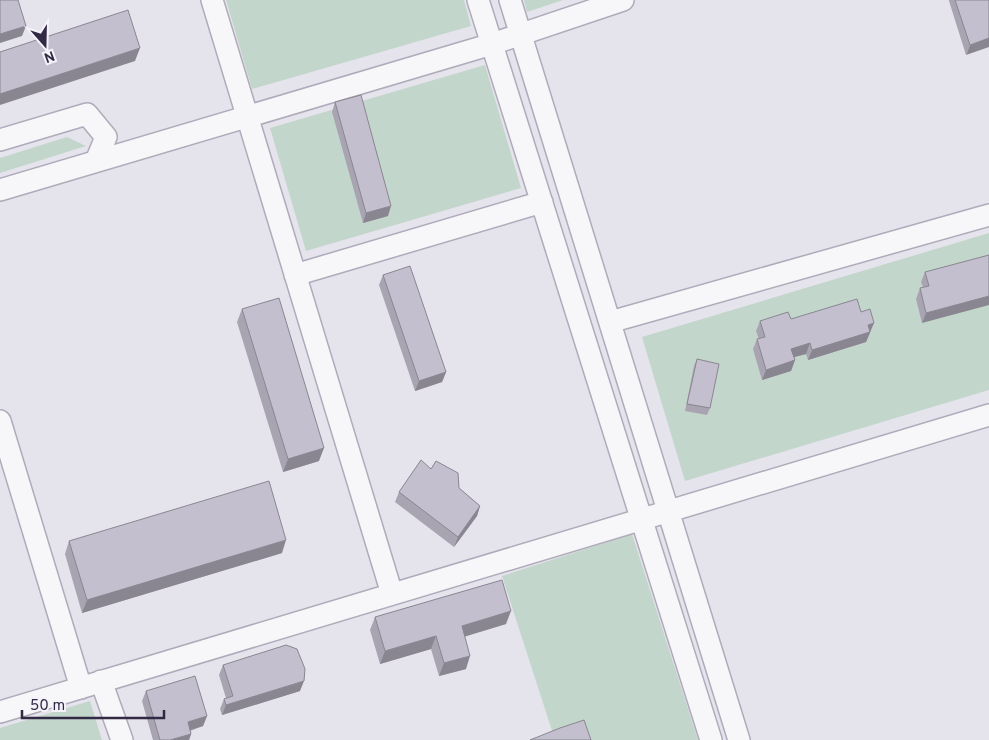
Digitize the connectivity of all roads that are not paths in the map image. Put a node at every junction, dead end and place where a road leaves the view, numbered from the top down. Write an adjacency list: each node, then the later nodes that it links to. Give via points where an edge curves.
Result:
1 (212, 0): 7 (lane)
2 (478, 0): 6 (lane)
3 (510, 0): 5 (lane)
4 (623, 0): 5 (lane)
5 (521, 35): 6 (lane); 14 (lane)
6 (492, 44): 7 (lane); 11 (lane)
7 (247, 116): 9 (lane); 13 (lane)
8 (0, 140): 9 (lane, via 87,114 106,137)
9 (96, 161): 10 (lane)
10 (0, 190)
11 (542, 202): 13 (lane); 18 (lane)
12 (989, 215): 14 (lane)
13 (295, 275): 19 (lane)
14 (610, 322): 17 (lane)
15 (989, 415): 17 (lane)
16 (0, 421): 21 (lane)
17 (668, 511): 18 (lane); 25 (lane)
18 (641, 519): 19 (lane); 24 (lane)
19 (392, 594): 20 (lane)
20 (101, 681): 21 (lane); 23 (lane)
21 (81, 688): 22 (lane)
22 (0, 710)
23 (122, 740)
24 (710, 740)
25 (739, 740)

